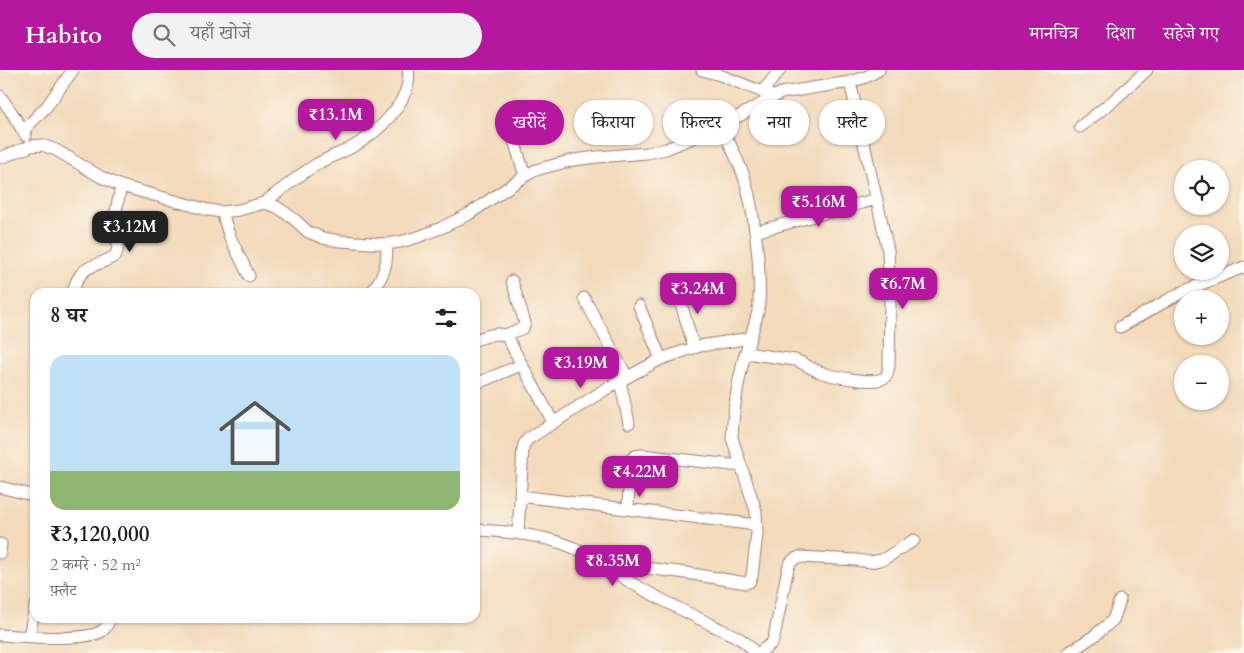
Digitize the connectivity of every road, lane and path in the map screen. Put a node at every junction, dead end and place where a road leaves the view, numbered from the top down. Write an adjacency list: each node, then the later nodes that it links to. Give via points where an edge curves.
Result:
1 (73, 70): 12 (street, via 47,106)
2 (408, 70): 21 (street, via 408,86 403,98 379,128 365,140 303,174)
3 (702, 70): 8 (street)
4 (780, 70): 8 (street)
5 (879, 70): 7 (street)
6 (1147, 70): 11 (street)
7 (850, 82): 8 (street); 20 (street)
8 (768, 94): 10 (street)
9 (0, 96): 12 (street)
10 (739, 114)
11 (1080, 127)
12 (23, 131): 16 (street)
13 (515, 145): 18 (street)
14 (676, 145): 18 (street, via 647,153 554,164)
15 (731, 145): 23 (street, via 743,175)
16 (31, 146): 17 (street); 19 (street, via 56,150)
17 (0, 158)
18 (525, 176): 24 (street, via 469,214 441,228)
19 (120, 186): 22 (street); 28 (street, via 115,216 116,255 86,269)
20 (877, 199): 23 (street); 38 (street, via 889,269 889,366 886,376 879,380 858,380 824,374 795,360)
21 (264, 203): 22 (street); 24 (street, via 277,207 308,232 323,238)
22 (222, 212): 26 (street)
23 (755, 232): 35 (street, via 759,299)
24 (386, 244): 29 (street, via 386,264)
25 (1244, 267): 33 (street, via 1184,291)
26 (249, 276)
27 (512, 281): 34 (street, via 525,326)
28 (74, 288)
29 (374, 288)
30 (677, 290): 37 (street)
31 (584, 298): 41 (street)
32 (639, 306): 39 (street)
33 (1120, 327)
34 (505, 335): 36 (street); 40 (street)
35 (750, 338): 37 (street); 38 (street)
36 (480, 339)
37 (694, 348): 39 (street)
38 (746, 353): 45 (street, via 732,426 732,438)
39 (661, 359): 41 (street)
40 (521, 365): 42 (street); 43 (street)
41 (624, 379): 43 (street); 44 (street)
42 (480, 382)
43 (553, 422): 48 (street, via 524,444)
44 (629, 423)
45 (741, 466): 49 (street, via 634,456 630,463); 50 (street)
46 (0, 487): 47 (street)
47 (30, 495)
48 (520, 496): 49 (street); 52 (street)
49 (628, 509): 50 (street)
50 (758, 525): 54 (street, via 749,582 646,568 632,570)
51 (480, 530): 52 (street)
52 (518, 534): 54 (street, via 573,548)
53 (914, 540): 61 (street, via 884,559 871,562 793,559 786,575 772,643)
54 (623, 577): 60 (street, via 743,640)
55 (1120, 600): 62 (street, via 1113,620)
56 (32, 623): 59 (street)
57 (108, 623): 59 (street, via 92,635)
58 (0, 635): 59 (street)
59 (29, 636)
60 (754, 653)
61 (760, 653)
62 (1068, 653)

